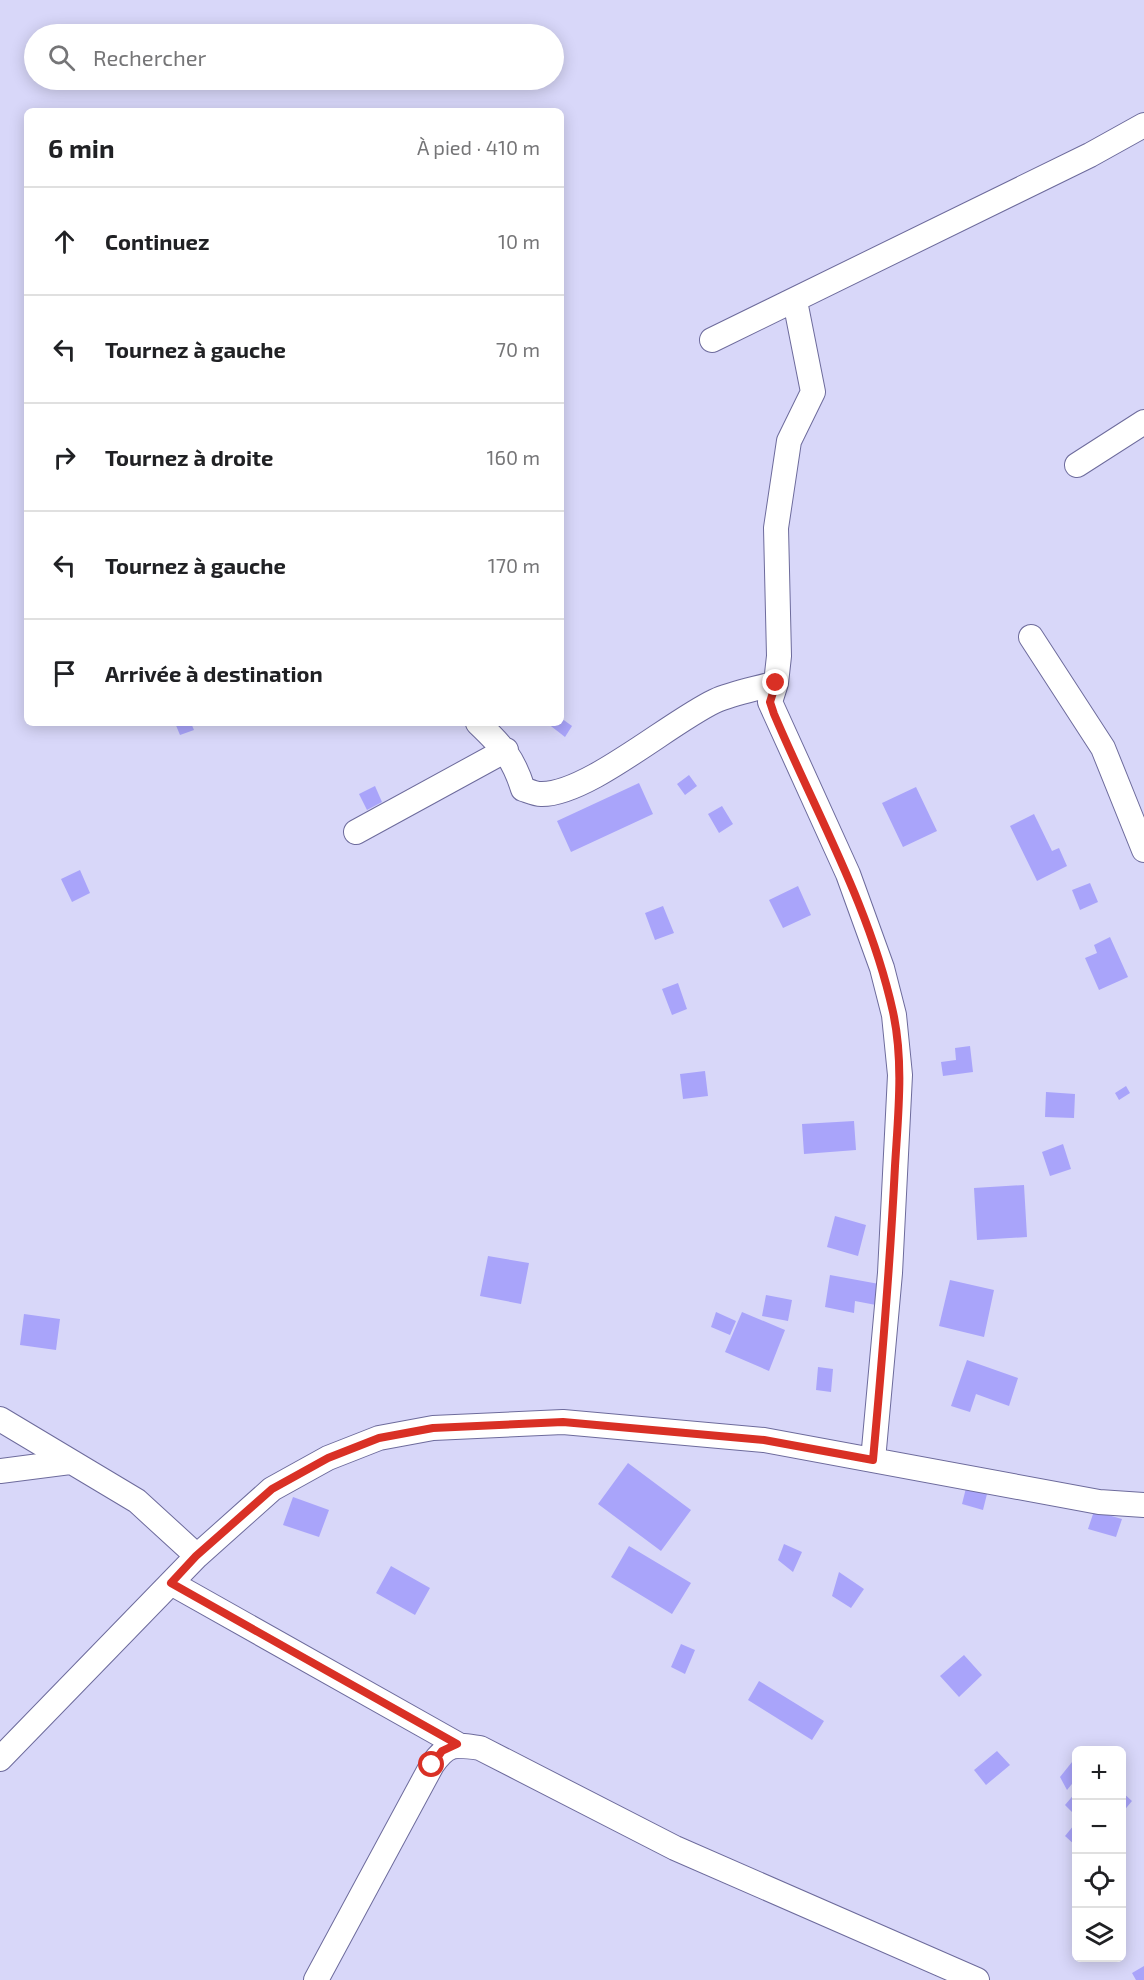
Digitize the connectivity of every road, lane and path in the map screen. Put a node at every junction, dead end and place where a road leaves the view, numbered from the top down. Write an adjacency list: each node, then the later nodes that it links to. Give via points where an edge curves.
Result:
1 (1144, 124): 2 (street, via 1090,155)
2 (795, 301): 3 (street); 7 (street, via 813,392 789,441 776,528)
3 (712, 340)
4 (1144, 422): 5 (street)
5 (1077, 465)
6 (1031, 637): 11 (street, via 1102,748)
7 (776, 683): 9 (street, via 716,701 634,752 556,792 540,794 524,789); 13 (street, via 770,702 774,714 848,874 894,1015 900,1075 890,1274)
8 (481, 726): 9 (street)
9 (506, 750): 10 (street)
10 (356, 832)
11 (1144, 850)
12 (0, 1419): 14 (street)
13 (873, 1460): 16 (street, via 1099,1502); 17 (street, via 764,1440 563,1422 433,1428 379,1438 319,1463 272,1489)
14 (70, 1462): 15 (street); 17 (street, via 137,1502)
15 (0, 1471)
16 (1144, 1505)
17 (196, 1556): 18 (street)
18 (171, 1583): 19 (street); 20 (street)
19 (457, 1744): 21 (street, via 442,1751 432,1765); 22 (street, via 480,1748 675,1848)
20 (0, 1759)
21 (316, 1980)
22 (977, 1980)

